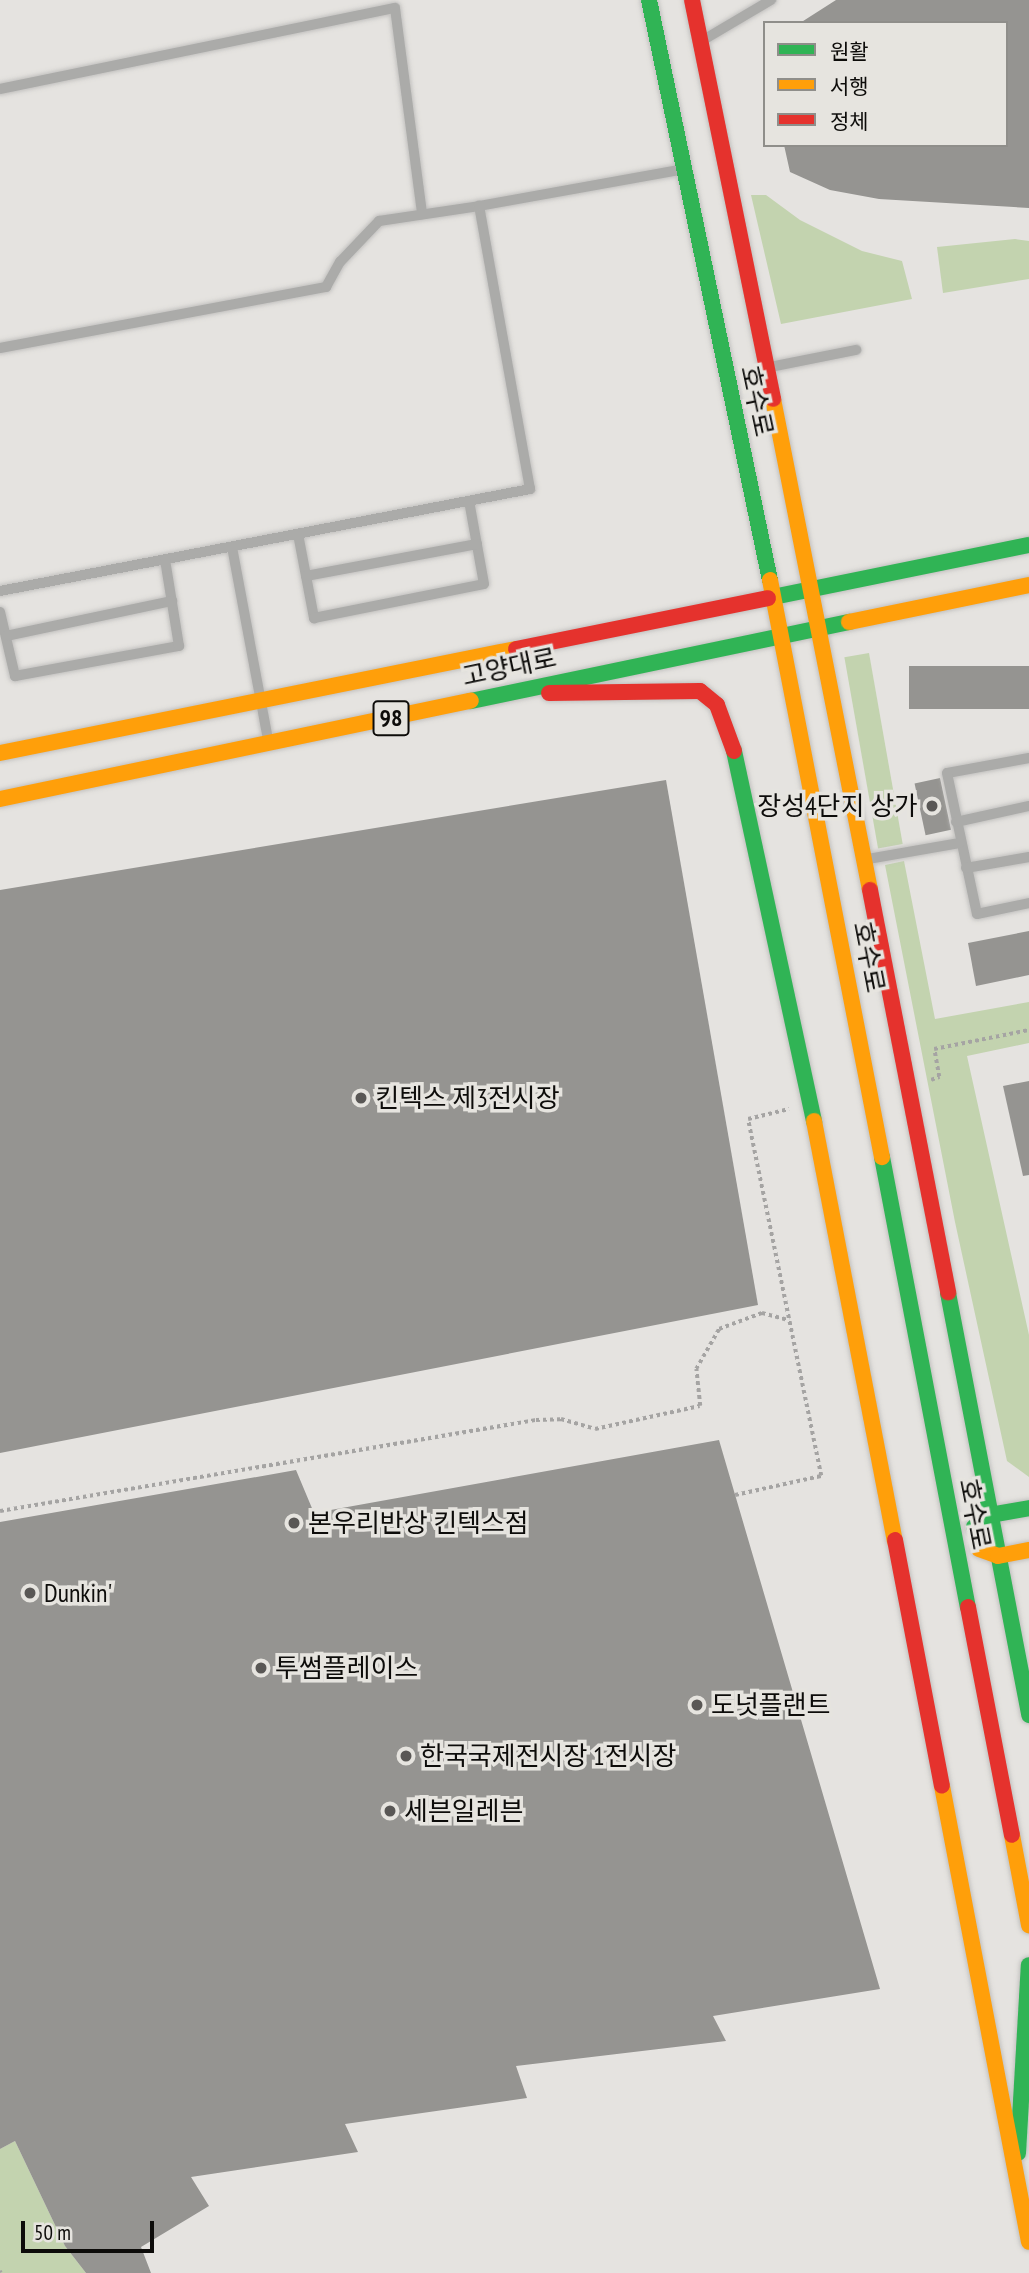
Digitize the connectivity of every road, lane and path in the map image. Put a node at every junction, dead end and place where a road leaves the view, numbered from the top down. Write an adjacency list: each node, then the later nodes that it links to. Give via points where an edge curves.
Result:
1 (649, 0): 6 (main road, 호수로)
2 (691, 0): 4 (main road, 호수로)
3 (771, 0): 4 (lane)
4 (701, 43): 11 (main road, 호수로)
5 (0, 89): 8 (lane, via 395,8)
6 (684, 169): 7 (lane); 22 (main road, 호수로)
7 (479, 206): 8 (lane); 12 (lane, via 530,489)
8 (422, 214): 9 (lane, via 379,221 340,262 326,287)
9 (0, 348)
10 (856, 350): 11 (lane)
11 (766, 368): 20 (main road, 호수로)
12 (469, 501): 13 (lane); 14 (lane)
13 (298, 534): 16 (lane); 18 (lane)
14 (477, 544): 18 (lane); 18 (lane, via 484,584 314,618)
15 (1029, 545): 20 (main road, 고양대로 / 98)
16 (232, 547): 17 (lane); 29 (lane)
17 (165, 560): 21 (lane); 23 (lane)
18 (306, 576)
19 (1029, 585): 25 (main road, 고양대로 / 98)
20 (811, 589): 22 (main road, 고양대로 / 98); 25 (main road, 호수로)
21 (0, 592)
22 (774, 599): 26 (main road, 호수로); 29 (main road, 고양대로 / 98)
23 (172, 601): 27 (lane); 27 (lane, via 179,646 15,676)
24 (0, 612): 27 (lane)
25 (819, 626): 26 (main road, 고양대로 / 98); 38 (main road, 호수로)
26 (782, 635): 28 (main road, 고양대로 / 98); 49 (main road, 호수로)
27 (6, 636)
28 (508, 693): 30 (main road, 고양대로 / 98); 57 (main road, via 700,691 717,705 736,755 910,1610)
29 (261, 698): 30 (lane); 31 (main road, 고양대로 / 98)
30 (269, 744): 33 (main road, 고양대로 / 98)
31 (0, 753)
32 (1029, 758): 35 (lane, via 947,773)
33 (0, 799)
34 (1029, 806): 35 (lane)
35 (956, 822): 36 (lane)
36 (960, 843): 38 (lane); 39 (lane)
37 (1029, 857): 39 (lane)
38 (864, 860): 48 (main road, 호수로)
39 (966, 868): 40 (lane, via 976,914)
40 (1029, 903)
41 (1029, 1030): 42 (path, via 934,1049 939,1077)
42 (923, 1081)
43 (794, 1107): 44 (path, via 748,1119)
44 (789, 1320): 45 (path, via 821,1476); 47 (path, via 762,1313 719,1329 696,1369 700,1406 595,1429 561,1419 536,1420)
45 (735, 1495)
46 (1029, 1508): 48 (main road)
47 (0, 1511)
48 (990, 1515): 49 (main road); 51 (main road, 호수로)
49 (956, 1541): 51 (main road); 52 (main road, 호수로)
50 (1029, 1550): 51 (main road)
51 (998, 1556): 53 (main road, 호수로)
52 (977, 1649): 54 (main road, via 983,1637 992,1639 1007,1709); 55 (main road, 호수로)
53 (1029, 1716)
54 (1029, 1727)
55 (1029, 1926)
56 (1029, 1965): 57 (main road)
57 (1016, 2184): 58 (main road)
58 (1029, 2242)

